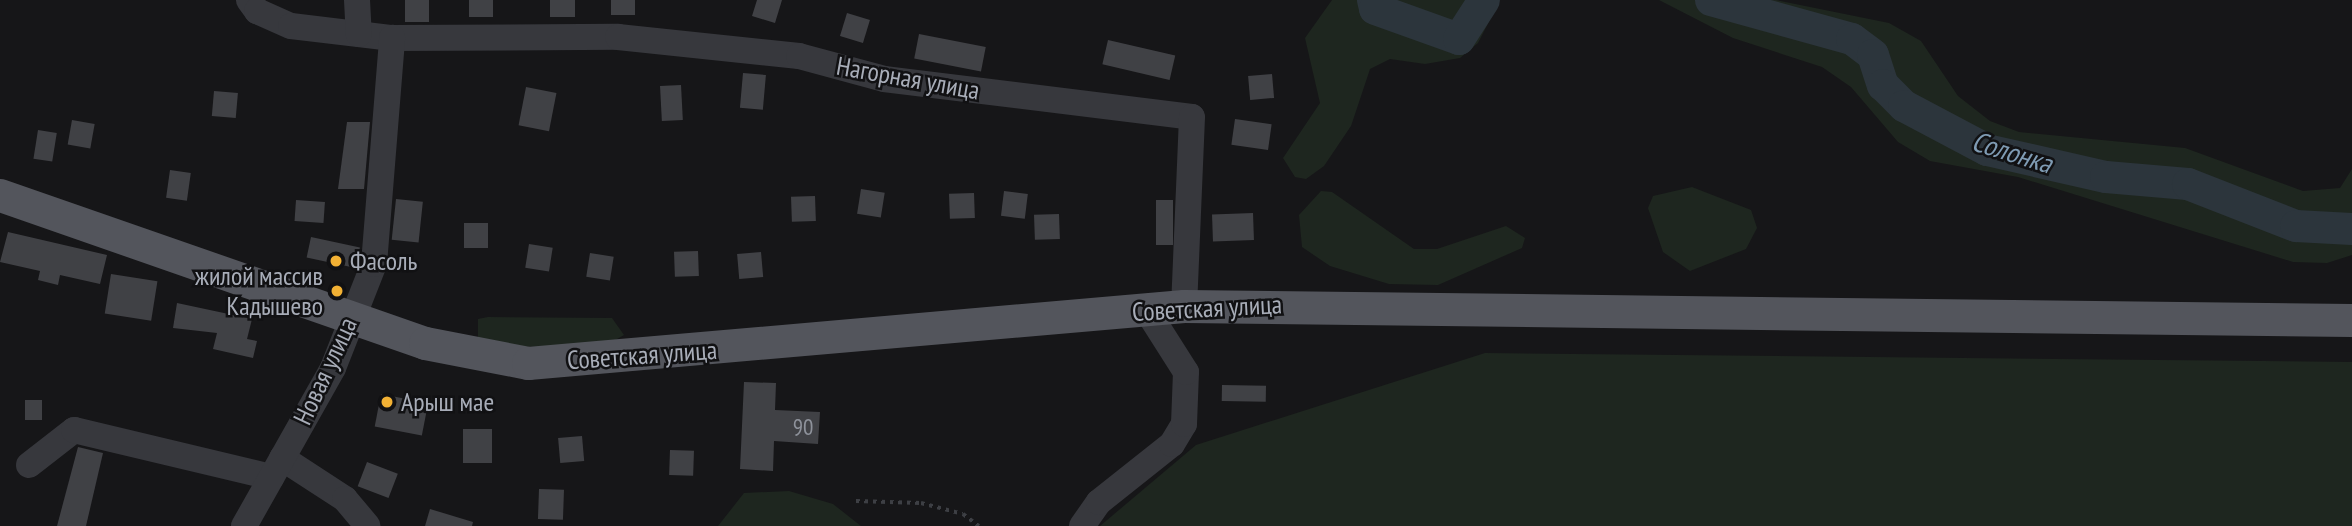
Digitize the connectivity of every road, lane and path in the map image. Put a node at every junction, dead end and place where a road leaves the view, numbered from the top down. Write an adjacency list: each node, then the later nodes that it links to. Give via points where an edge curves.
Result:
1 (249, 0): 3 (street, via 291,26)
2 (357, 0): 3 (street)
3 (359, 34): 4 (street)
4 (392, 38): 6 (street, Нагорная улица, via 618,37 799,56 884,79 1192,117); 8 (street, Новая улица, via 374,264)
5 (0, 195): 8 (main road, Советская улица)
6 (1184, 306): 7 (main road, Советская улица); 9 (main road, Советская улица, via 1309,303 1416,311)
7 (1146, 309): 8 (main road, Советская улица, via 528,363 479,358); 16 (street, via 1186,372 1184,424 1172,444 1099,502)
8 (350, 318): 11 (street, Новая улица, via 333,368)
9 (2352, 320)
10 (29, 465): 11 (street, via 74,430)
11 (277, 468): 13 (street, Новая улица); 14 (street, via 345,499)
12 (856, 500): 15 (path, via 921,503 963,514)
13 (244, 526)
14 (368, 526)
15 (979, 526)
16 (1082, 526)

